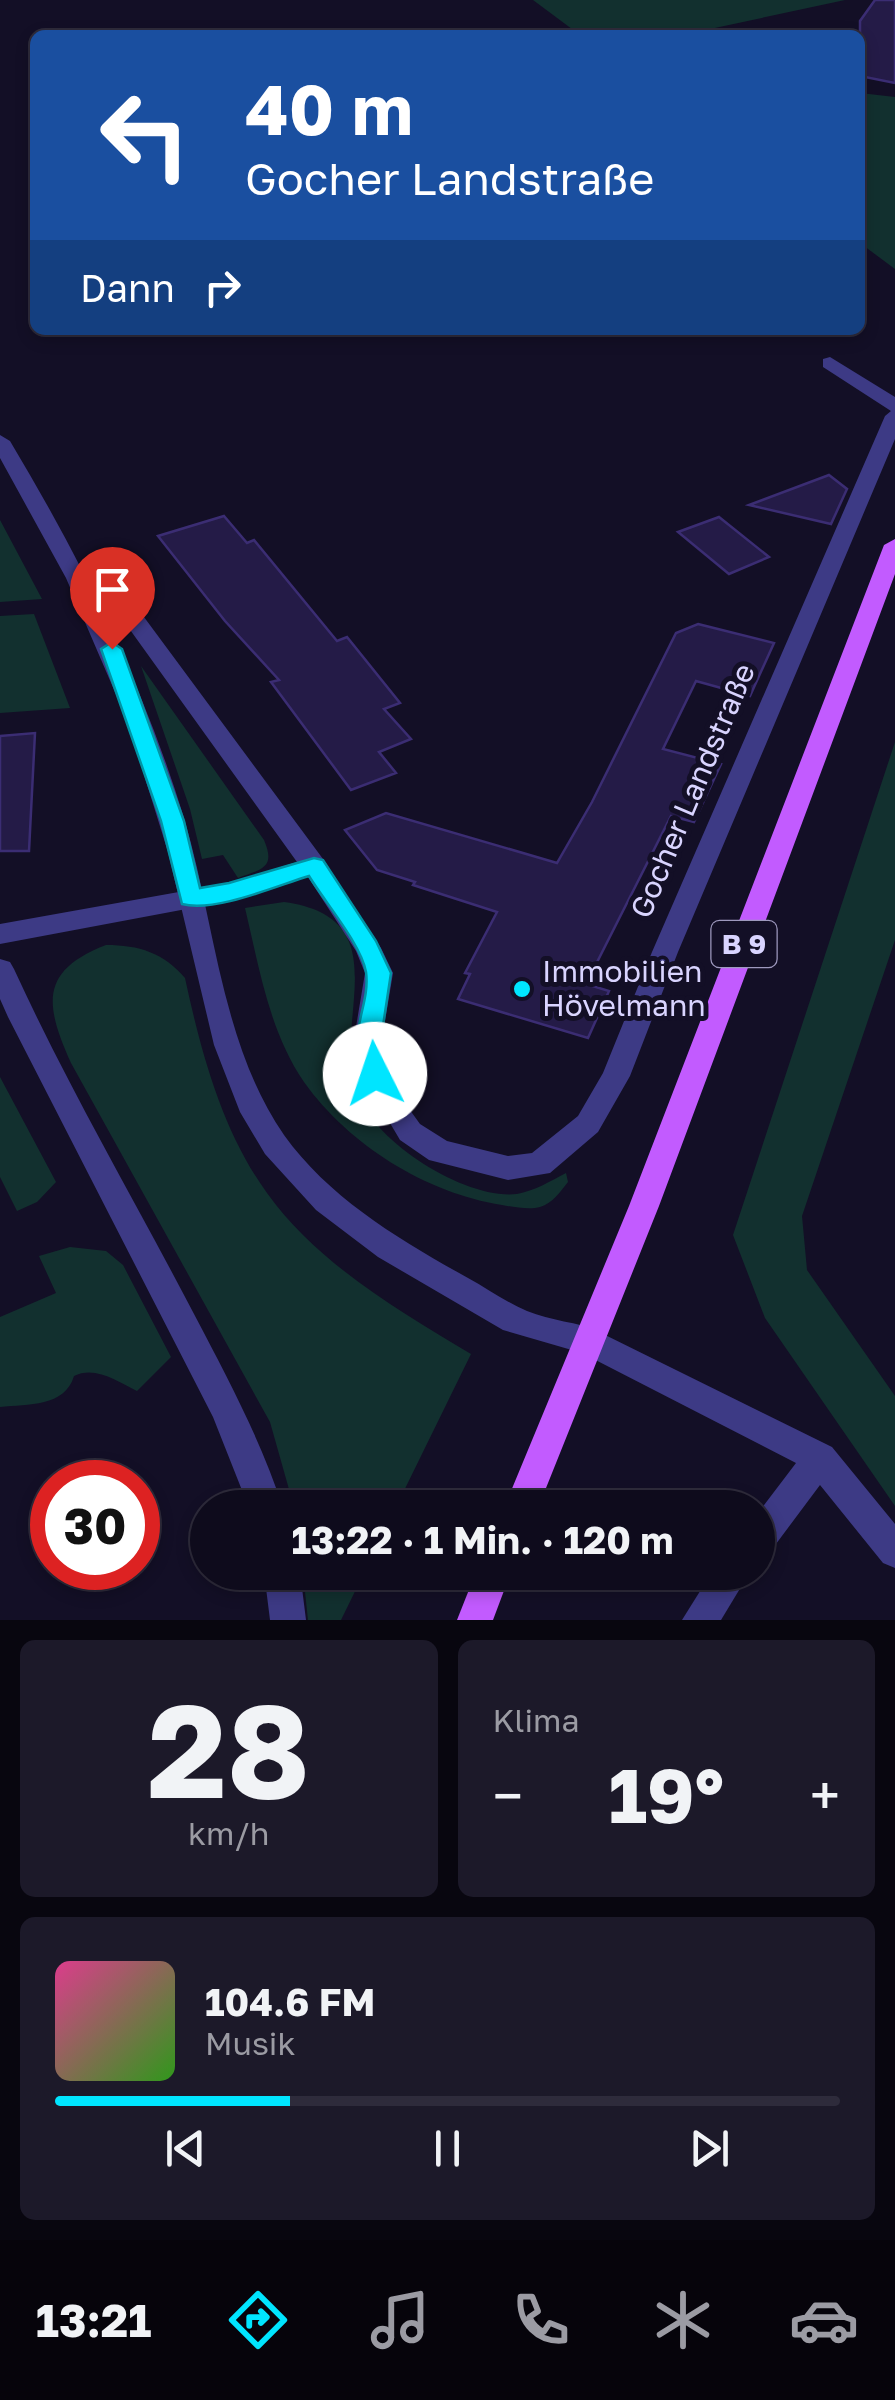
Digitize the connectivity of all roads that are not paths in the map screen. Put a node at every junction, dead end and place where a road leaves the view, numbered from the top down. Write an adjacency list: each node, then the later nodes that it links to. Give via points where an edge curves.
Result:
1 (830, 363): 2 (street)
2 (895, 406)
3 (895, 416): 7 (street, Gocher Landstraße, via 616,1076 588,1124 561,1148 540,1164 508,1168 439,1151 410,1132 375,1074 368,1039 378,973)
4 (0, 442): 8 (street, via 92,604 126,682)
5 (895, 545): 11 (main road, B 9)
6 (116, 594): 7 (street, Gocher Landstraße)
7 (314, 866): 8 (street)
8 (190, 898): 9 (street); 11 (street, via 240,1080 284,1158 340,1212 401,1257 522,1324)
9 (0, 934)
10 (0, 968): 13 (street, via 38,1056 202,1363)
11 (589, 1341): 12 (street); 14 (main road, B 9)
12 (820, 1458): 15 (street); 16 (street)
13 (261, 1490)
14 (528, 1490)
15 (775, 1518)
16 (895, 1551)
17 (284, 1590): 20 (street)
18 (487, 1590): 21 (main road)
19 (721, 1590): 22 (street)
20 (288, 1620)
21 (475, 1620)
22 (700, 1620)

